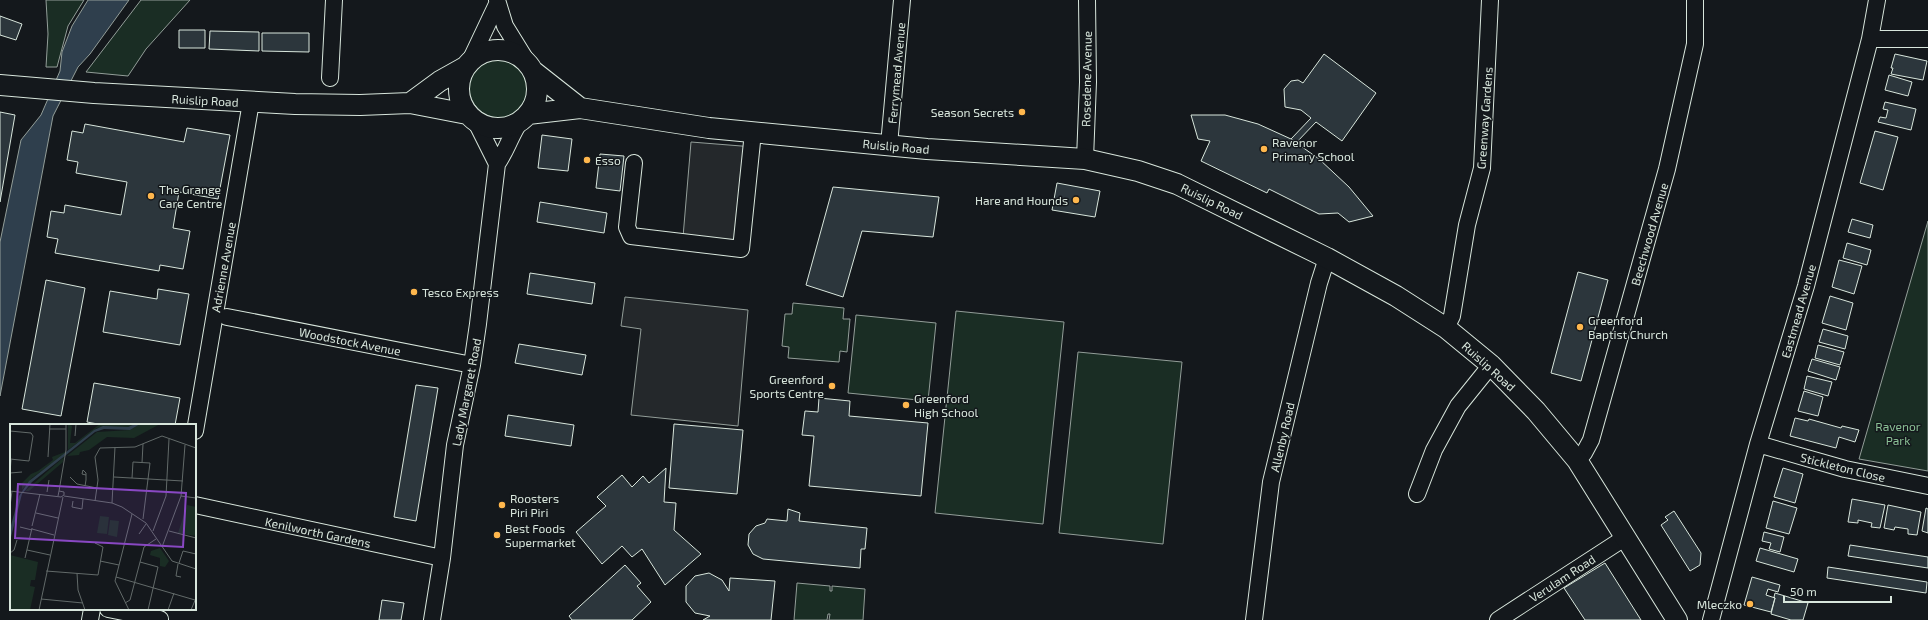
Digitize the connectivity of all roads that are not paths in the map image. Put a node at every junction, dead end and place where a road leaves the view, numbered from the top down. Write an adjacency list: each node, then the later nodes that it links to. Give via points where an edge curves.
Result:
1 (334, 0): 12 (street)
2 (902, 0): 20 (street, Ferrymead Avenue)
3 (1087, 0): 21 (street, Rosedene Avenue, via 1088,82)
4 (1490, 0): 26 (street, Greenway Gardens, via 1482,168 1467,225 1453,309)
5 (1695, 0): 31 (street, Beechwood Avenue, via 1696,44 1667,169 1590,440 1584,453)
6 (1877, 0): 8 (street, Eastmead Avenue)
7 (497, 2): 10 (street); 11 (street, via 505,26)
8 (1870, 39): 9 (street); 30 (street, Eastmead Avenue, via 1806,286)
9 (1928, 39)
10 (467, 64): 11 (main road, via 486,52 498,50 512,52); 15 (main road); 17 (main road, via 459,87 460,99)
11 (529, 66): 16 (main road, Ruislip Road); 18 (main road, via 536,81 537,92)
12 (330, 78)
13 (0, 85): 14 (main road, Ruislip Road)
14 (252, 102): 15 (main road, Ruislip Road, via 325,105); 29 (street, Adrienne Avenue)
15 (410, 103): 17 (main road, Ruislip Road)
16 (580, 108): 18 (main road, Ruislip Road); 19 (main road, Ruislip Road)
17 (471, 117): 18 (main road, via 486,126 499,127 511,125); 23 (street)
18 (524, 117): 23 (street, Lady Margaret Road, via 512,133 507,149)
19 (752, 132): 20 (main road, Ruislip Road); 22 (street, via 741,249 631,236 628,227)
20 (889, 145): 21 (main road, Ruislip Road)
21 (1085, 159): 24 (main road, Ruislip Road, via 1138,171 1176,184)
22 (634, 163)
23 (497, 164): 27 (street, Lady Margaret Road)
24 (1327, 258): 26 (main road, Ruislip Road, via 1396,296); 42 (street, Allenby Road, via 1318,283 1271,482)
25 (228, 317): 27 (street, Woodstock Avenue)
26 (1446, 328): 28 (main road, Ruislip Road)
27 (472, 365): 36 (street, Lady Margaret Road, via 455,445)
28 (1491, 365): 31 (main road, Ruislip Road, via 1536,411); 33 (street, via 1458,406 1434,450)
29 (196, 425)
30 (1758, 444): 32 (street, Stickleton Close, via 1845,469); 45 (street, Eastmead Avenue)
31 (1577, 460): 35 (main road, Ruislip Road)
32 (1928, 486)
33 (1417, 494)
34 (196, 506): 36 (street, Kenilworth Gardens)
35 (1626, 536): 43 (street, Verulam Road); 44 (main road, Ruislip Road)
36 (442, 558): 41 (street, Lady Margaret Road)
37 (92, 610): 40 (street)
38 (116, 610): 39 (street)
39 (161, 616)
40 (90, 620)
41 (432, 620)
42 (1254, 620)
43 (1498, 620)
44 (1677, 620)
45 (1711, 620)

